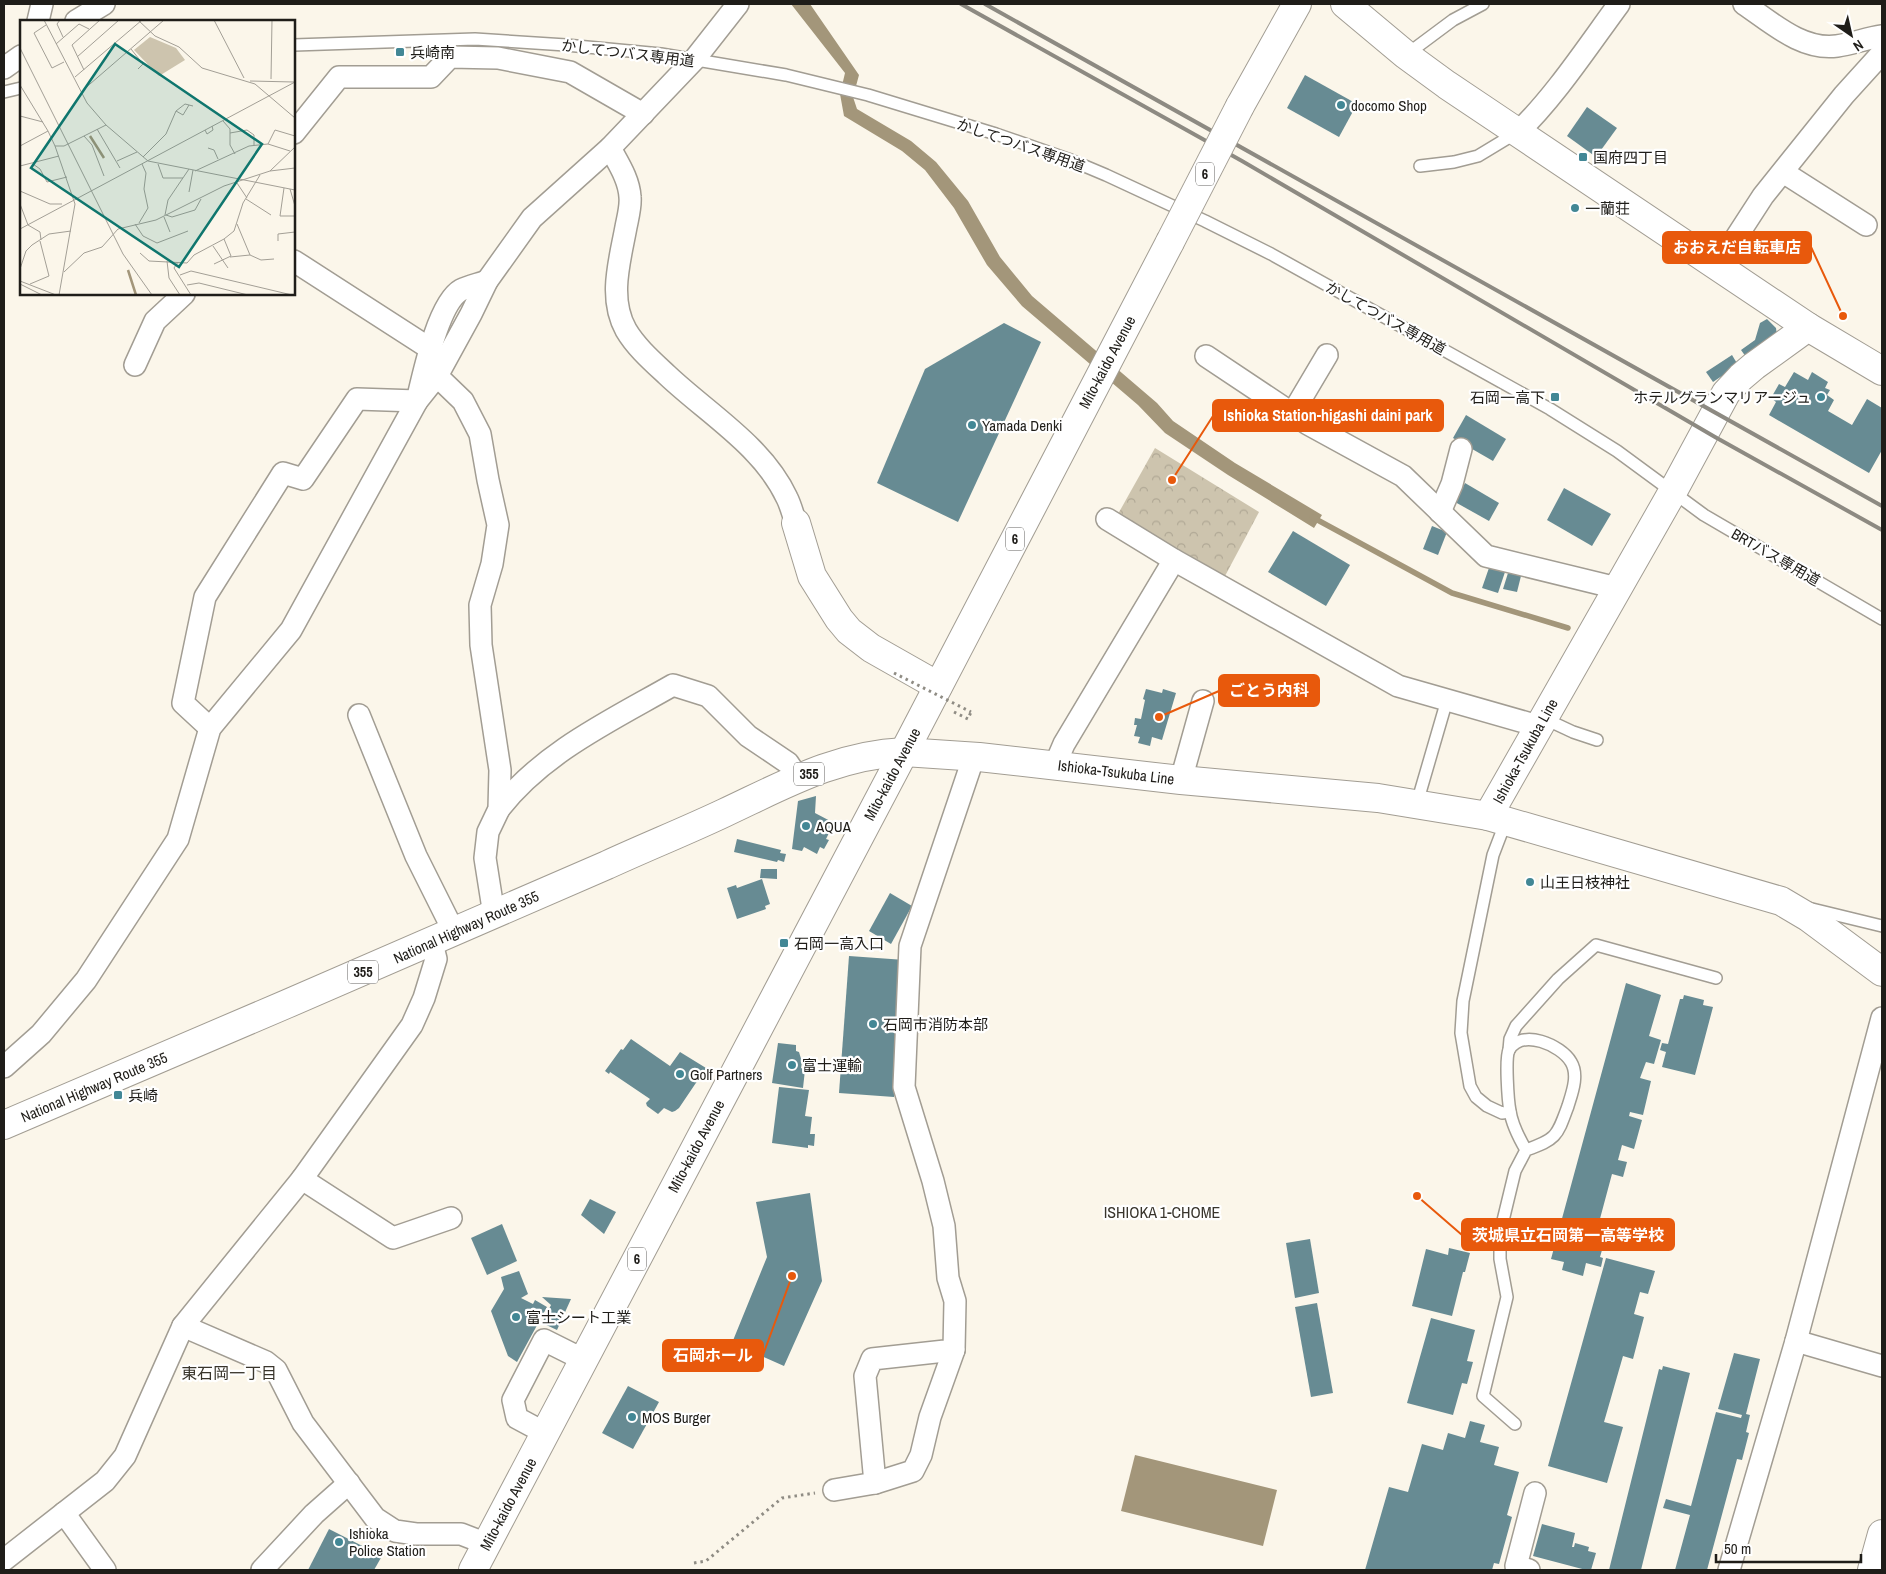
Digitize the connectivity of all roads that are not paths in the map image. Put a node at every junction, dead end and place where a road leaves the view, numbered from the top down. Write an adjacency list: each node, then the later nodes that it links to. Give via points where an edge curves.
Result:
1 (42, 4): 9 (street)
2 (104, 4): 10 (street)
3 (738, 4): 16 (street)
4 (1297, 4): 48 (main road, Mito-kaido Avenue / 6, bridge, via 1240,106)
5 (1345, 4): 14 (main road)
6 (1483, 4): 14 (lane, via 1453,20)
7 (1619, 4): 22 (street, via 1575,64)
8 (1744, 4): 11 (street, via 1800,40 1817,46 1836,46)
9 (38, 20)
10 (78, 20)
11 (1882, 36)
12 (295, 45): 16 (lane, かしてつバス専用道, via 474,39 661,54)
13 (1882, 53): 25 (street)
14 (1406, 55): 22 (main road)
15 (20, 57): 17 (street)
16 (694, 60): 20 (street); 41 (lane, かしてつバス専用道, via 786,75 868,95 996,134 1106,174 1271,254 1541,404 1617,452)
17 (4, 68)
18 (20, 88): 19 (lane)
19 (4, 92)
20 (643, 114): 21 (street, via 570,72 498,58 450,57 431,77 339,77); 23 (street)
21 (295, 132)
22 (1516, 133): 24 (lane, via 1478,156); 28 (main road)
23 (610, 148): 29 (street, via 532,218); 44 (street, via 626,181 630,198 616,286 617,305 626,330 649,358 727,424 756,454 788,498)
24 (1420, 166)
25 (1783, 172): 26 (street); 28 (street, via 1763,196)
26 (1866, 225)
27 (295, 262): 32 (street)
28 (1717, 267): 31 (main road)
29 (487, 281): 32 (street, via 460,291 449,303); 37 (street)
30 (183, 295): 35 (street, via 155,321)
31 (1808, 327): 36 (main road); 41 (main road, Ishioka-Tsukuba Line, via 1733,384)
32 (429, 348): 38 (street)
33 (1327, 355): 39 (street)
34 (1206, 356): 39 (street)
35 (135, 365)
36 (1882, 371)
37 (437, 376): 38 (street); 61 (street, via 463,400 480,434 498,525 492,564 480,605 481,645 500,770)
38 (417, 401): 53 (street, via 291,630); 53 (street, via 357,399 302,479 283,472 205,597 183,703)
39 (1292, 414): 42 (street, via 1403,476)
40 (1461, 449): 42 (street, via 1452,484)
41 (1672, 492): 46 (main road, Ishioka-Tsukuba Line); 47 (lane, BRTバス専用道, via 1704,515)
42 (1440, 512): 46 (street, via 1486,556)
43 (1107, 519): 45 (street)
44 (796, 523): 48 (main road, via 812,576 849,631 871,648)
45 (1174, 560): 49 (street, via 1398,686); 57 (street, via 1064,744)
46 (1617, 588): 52 (main road, Ishioka-Tsukuba Line)
47 (1882, 619)
48 (938, 686): 55 (main road, Mito-kaido Avenue / 6)
49 (1447, 700): 52 (street); 60 (lane)
50 (1203, 701): 59 (street)
51 (359, 714): 66 (street, via 416,856)
52 (1540, 722): 54 (lane); 62 (main road, Ishioka-Tsukuba Line)
53 (210, 728): 71 (street, via 178,839 86,980 41,1034)
54 (1597, 740)
55 (904, 752): 56 (main road, Ishioka-Tsukuba Line); 58 (main road, National Highway Route 355 / 355, via 876,753); 80 (main road, Mito-kaido Avenue / 6)
56 (974, 756): 57 (main road, Ishioka-Tsukuba Line); 79 (street, via 910,946 904,1086 944,1226 948,1278 955,1301)
57 (1055, 765): 59 (main road, Ishioka-Tsukuba Line)
58 (798, 778): 61 (street, via 788,763 748,736 708,696 673,684 557,753 508,796); 64 (main road, National Highway Route 355 / 355)
59 (1181, 780): 60 (main road, Ishioka-Tsukuba Line)
60 (1417, 803): 62 (main road, Ishioka-Tsukuba Line)
61 (499, 809): 64 (street, via 488,832 485,858)
62 (1497, 819): 63 (main road); 72 (lane, via 1494,855 1463,1001 1462,1033 1470,1086 1476,1098 1502,1113)
63 (1787, 904): 65 (lane, via 1824,910); 67 (main road)
64 (494, 914): 66 (main road, National Highway Route 355 / 355)
65 (1882, 926)
66 (443, 937): 73 (main road, National Highway Route 355 / 355); 75 (street, via 412,1025)
67 (1882, 972)
68 (1716, 978): 70 (lane, via 1596,945 1558,979 1516,1026)
69 (1882, 1018): 78 (street)
70 (1509, 1050): 72 (lane); 74 (lane, via 1519,1041 1534,1039 1558,1048 1571,1062 1574,1075 1573,1090 1558,1133)
71 (4, 1067)
72 (1510, 1112): 74 (lane)
73 (4, 1125)
74 (1526, 1150): 82 (lane, via 1515,1171 1500,1233 1500,1259 1507,1297 1483,1396)
75 (302, 1179): 76 (street, via 393,1238); 77 (street)
76 (451, 1218)
77 (183, 1326): 84 (street, via 266,1362 276,1370 303,1422); 88 (street, via 125,1456 105,1480)
78 (1796, 1340): 81 (street); 96 (street)
79 (954, 1350): 85 (street, via 913,1471); 85 (street, via 872,1359 865,1376)
80 (584, 1360): 83 (main road, Mito-kaido Avenue / 6); 83 (street, via 544,1340 513,1400 517,1418)
81 (1882, 1366)
82 (1515, 1424)
83 (545, 1434): 90 (main road, Mito-kaido Avenue / 6)
84 (349, 1483): 90 (street, via 375,1518 395,1531 461,1534); 93 (street, via 314,1514)
85 (875, 1483): 86 (street)
86 (834, 1490)
87 (1534, 1493): 95 (street, via 1516,1566)
88 (64, 1513): 91 (street); 92 (street)
89 (1882, 1534): 97 (main road)
90 (487, 1544): 94 (main road, Mito-kaido Avenue / 6)
91 (4, 1560)
92 (105, 1570)
93 (262, 1570)
94 (472, 1570)
95 (1529, 1570)
96 (1729, 1570)
97 (1872, 1570)

